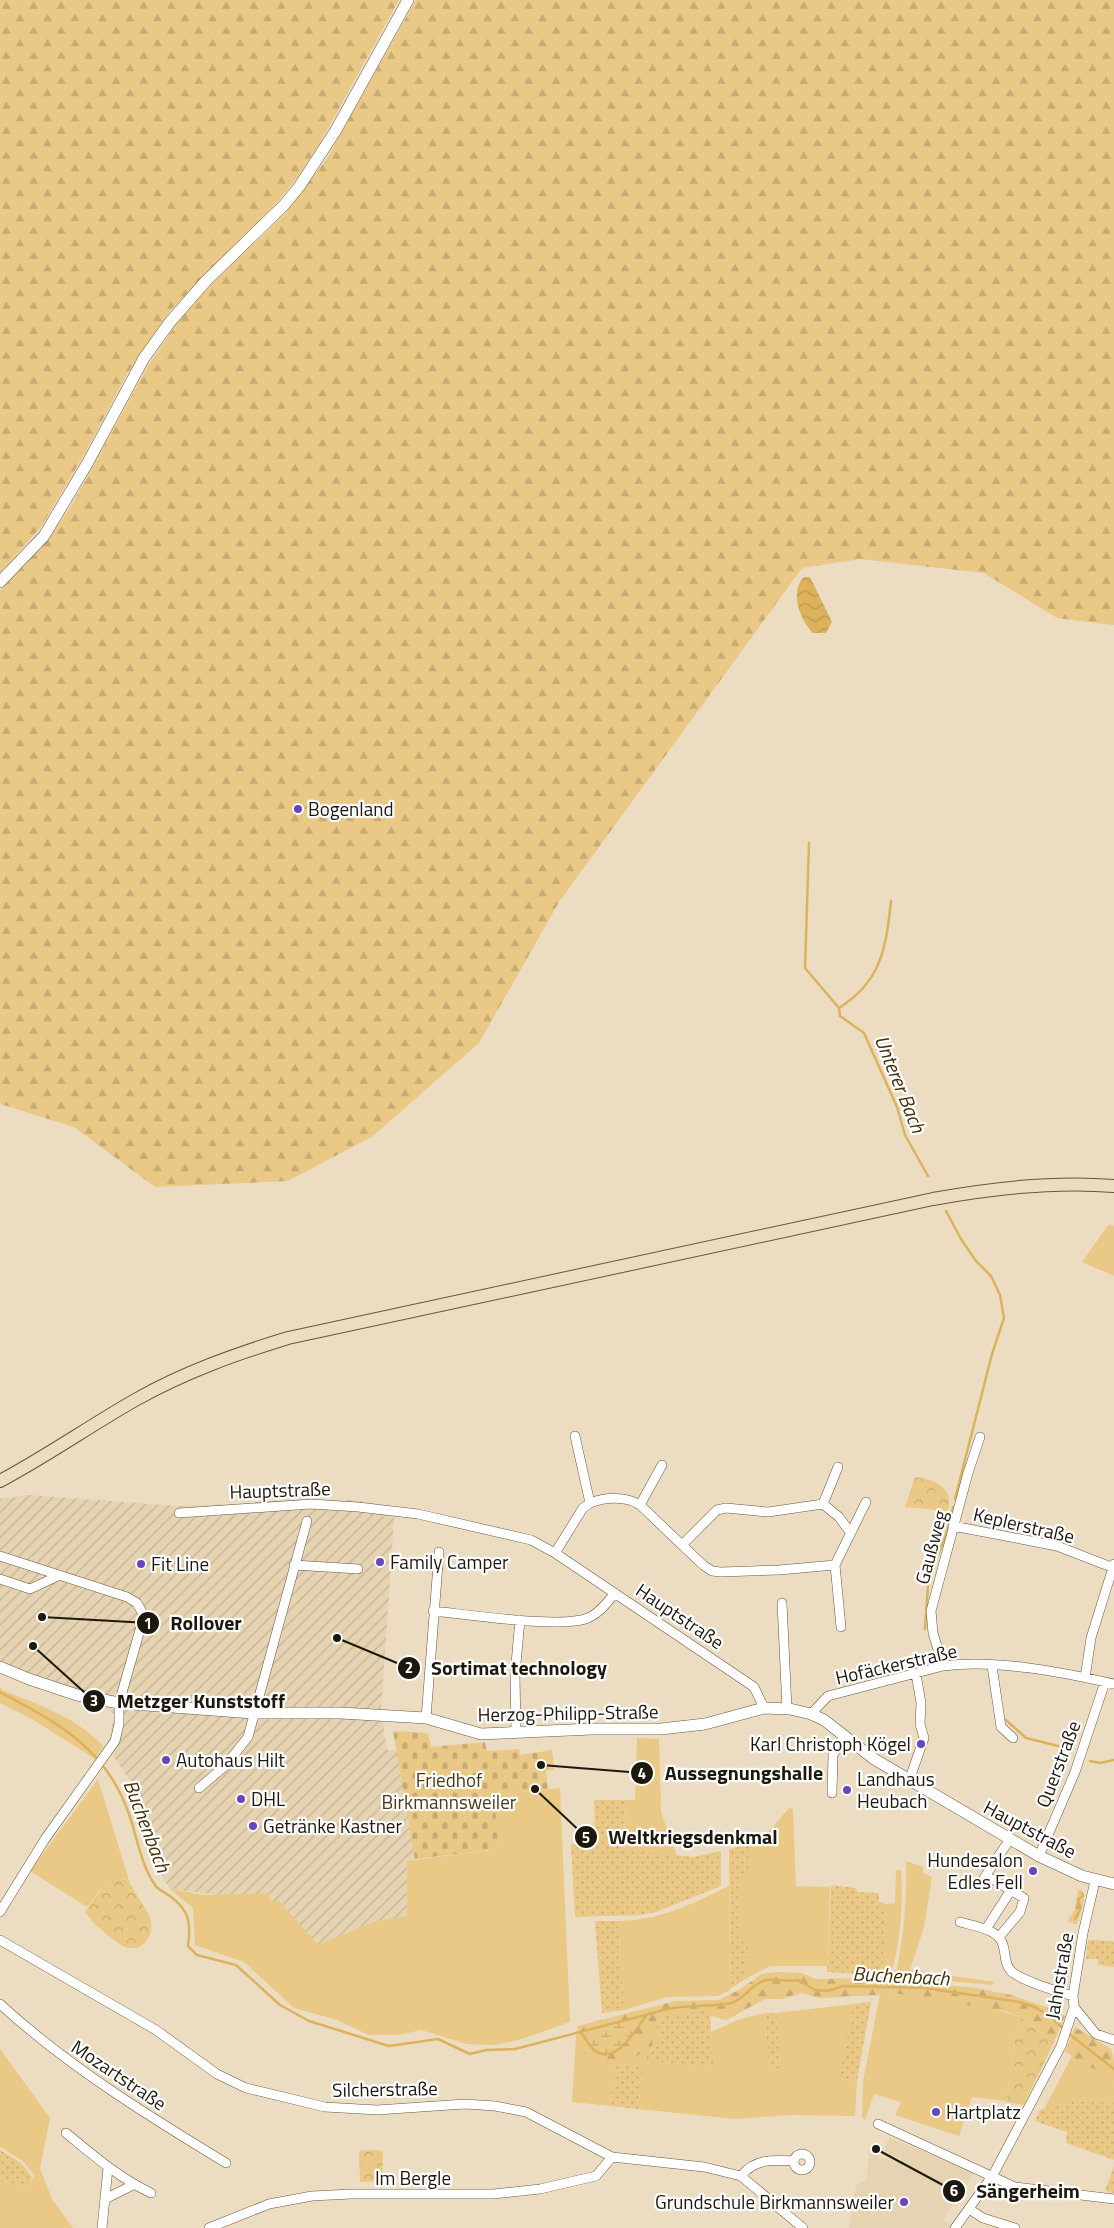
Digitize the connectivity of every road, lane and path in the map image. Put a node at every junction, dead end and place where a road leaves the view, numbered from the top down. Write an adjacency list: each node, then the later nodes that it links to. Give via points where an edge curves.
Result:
1 (408, 0): 2 (street, via 315,164 284,205 206,281 170,322 140,365 44,536)
2 (0, 582)
3 (1114, 1186): 8 (main road, via 1030,1185 933,1199 288,1338 175,1380)
4 (575, 1436): 10 (street)
5 (980, 1437): 15 (street, Gaußweg)
6 (662, 1465): 12 (street)
7 (838, 1467): 11 (street)
8 (0, 1481)
9 (866, 1502): 16 (street)
10 (590, 1503): 12 (street, via 600,1499 631,1499); 19 (street, via 583,1508)
11 (823, 1504): 16 (street); 17 (street, via 768,1512 717,1510)
12 (640, 1505): 17 (street)
13 (180, 1513): 19 (street, Hauptstraße, via 311,1504 358,1507 418,1514 530,1540)
14 (307, 1521): 21 (street)
15 (953, 1526): 23 (street, Keplerstraße, via 1057,1546); 32 (street, Gaußweg, via 931,1611 933,1633)
16 (850, 1532): 22 (street)
17 (682, 1545): 22 (street, via 712,1571)
18 (439, 1552): 29 (street)
19 (555, 1553): 27 (street, Hauptstraße)
20 (0, 1556): 25 (street)
21 (294, 1565): 24 (street); 41 (street)
22 (835, 1565): 31 (street)
23 (1114, 1567): 36 (street, via 1091,1638)
24 (358, 1569)
25 (58, 1576): 26 (street, via 30,1589); 38 (street, via 126,1597 142,1609 143,1627)
26 (0, 1580)
27 (615, 1593): 30 (street, via 589,1618); 39 (street, Hauptstraße, via 754,1687)
28 (782, 1602): 40 (street)
29 (434, 1611): 30 (street); 43 (street)
30 (520, 1620): 44 (street, via 515,1674)
31 (841, 1627)
32 (943, 1666): 33 (street, Hofäckerstraße); 35 (street, Hofäckerstraße)
33 (992, 1666): 36 (street, Hofäckerstraße); 46 (street, via 1001,1727)
34 (0, 1667): 38 (street, Herzog-Philipp-Straße, via 77,1695)
35 (916, 1674): 42 (street, Hofäckerstraße, via 828,1696); 47 (street, via 924,1738)
36 (1085, 1678): 37 (street, Hofäckerstraße)
37 (1109, 1683): 51 (street, Querstraße)
38 (119, 1703): 41 (street, Herzog-Philipp-Straße); 55 (street, via 115,1741 44,1839)
39 (764, 1708): 40 (street, Hauptstraße); 44 (street, Herzog-Philipp-Straße, via 705,1724 661,1729)
40 (787, 1709): 42 (street, Hauptstraße)
41 (253, 1712): 43 (street, Herzog-Philipp-Straße); 48 (street, via 248,1737 242,1747)
42 (812, 1714): 45 (street, Hauptstraße)
43 (426, 1718): 44 (street, Herzog-Philipp-Straße, via 481,1734)
44 (516, 1733)
45 (844, 1736): 47 (street, Hauptstraße); 49 (street, via 833,1755)
46 (1013, 1738)
47 (909, 1781): 50 (street, Hauptstraße)
48 (199, 1788)
49 (832, 1793)
50 (1010, 1839): 51 (street, Hauptstraße); 54 (street, via 988,1879)
51 (1038, 1856): 52 (street, Hauptstraße)
52 (1095, 1881): 53 (street, Hauptstraße); 60 (street, Jahnstraße)
53 (1114, 1884)
54 (1011, 1890): 57 (street); 58 (street, via 1024,1898 1020,1912)
55 (0, 1912)
56 (960, 1922): 57 (street)
57 (986, 1930): 58 (street)
58 (999, 1937): 60 (street, via 1007,1964 1013,1972)
59 (0, 1940): 66 (street, Silcherstraße, via 156,2030 217,2074 246,2088 325,2107 376,2110 465,2104 495,2106 526,2112)
60 (1073, 1996): 62 (street, Jahnstraße)
61 (0, 2004): 68 (street, Mozartstraße, via 36,2037 110,2091)
62 (1074, 2007): 63 (street, via 1096,2034); 70 (street, Jahnstraße, via 1061,2046)
63 (1114, 2040)
64 (878, 2124): 70 (street)
65 (66, 2133): 69 (street)
66 (612, 2157): 71 (street, Silcherstraße, via 704,2167); 78 (street, Im Bergle, via 596,2176 540,2190 493,2194 312,2196 269,2204)
67 (794, 2161): 71 (street, via 760,2162 748,2167)
68 (226, 2163)
69 (108, 2168): 72 (street); 74 (street)
70 (992, 2175): 75 (street, via 1015,2186); 76 (street, Jahnstraße)
71 (741, 2176): 79 (street, Silcherstraße)
72 (133, 2184): 73 (street); 74 (street)
73 (151, 2193)
74 (105, 2199): 77 (street)
75 (1114, 2199)
76 (969, 2209): 80 (street, Jahnstraße); 81 (street, via 983,2218)
77 (102, 2228)
78 (209, 2228)
79 (802, 2228)
80 (955, 2228)
81 (1015, 2228)

